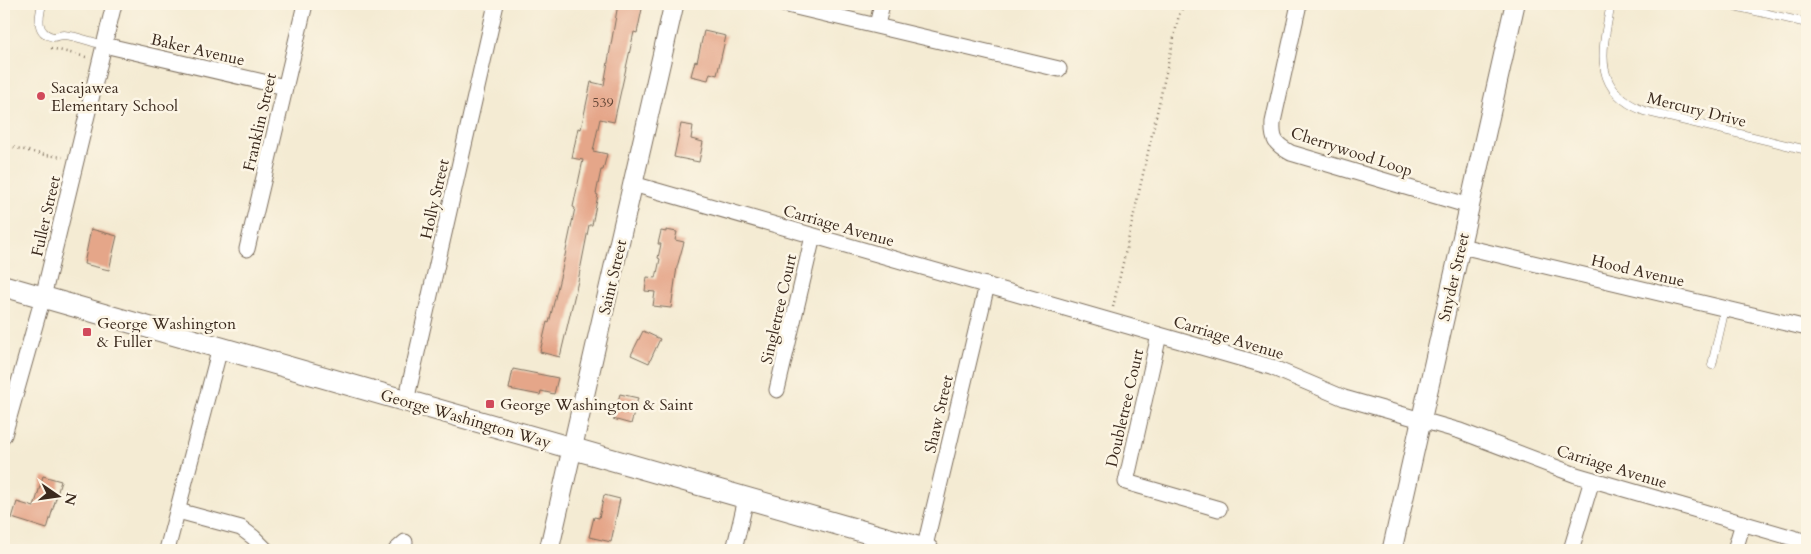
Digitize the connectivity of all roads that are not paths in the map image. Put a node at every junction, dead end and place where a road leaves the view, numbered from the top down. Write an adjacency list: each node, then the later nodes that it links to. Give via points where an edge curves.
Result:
1 (42, 4): 14 (lane, via 38,19 46,34)
2 (114, 4): 14 (street, Fuller Street)
3 (305, 4): 16 (street, Franklin Street)
4 (496, 4): 32 (street, Holly Street)
5 (674, 4): 18 (street, Saint Street)
6 (783, 4): 13 (street)
7 (882, 4): 13 (street)
8 (1299, 4): 19 (street, Cherrywood Loop, via 1272,122 1272,136 1279,147)
9 (1515, 4): 19 (street, Snyder Street)
10 (1611, 4): 17 (lane, Mercury Drive, via 1603,59 1611,86 1625,102 1644,111)
11 (1726, 4): 12 (lane)
12 (1807, 23)
13 (877, 25): 15 (street)
14 (104, 45): 16 (street, Baker Avenue); 25 (street, Fuller Street)
15 (1059, 69)
16 (285, 87): 22 (street, Franklin Street)
17 (1807, 150)
18 (634, 184): 20 (street, Carriage Avenue); 35 (street, Saint Street)
19 (1470, 206): 21 (street, Snyder Street)
20 (813, 236): 23 (street, Carriage Avenue); 31 (street, Singletree Court)
21 (1460, 246): 26 (street, Hood Avenue); 33 (street, Snyder Street)
22 (247, 249)
23 (987, 285): 28 (street, Carriage Avenue); 46 (street, Shaw Street)
24 (4, 286): 25 (main road, George Washington Way)
25 (43, 297): 29 (main road, George Washington Way); 34 (street, Fuller Street)
26 (1725, 308): 27 (street, Hood Avenue); 30 (lane)
27 (1807, 328)
28 (1159, 335): 33 (street, Carriage Avenue, via 1272,367 1344,398); 38 (street, Doubletree Court, via 1126,482)
29 (220, 348): 32 (main road, George Washington Way); 39 (street)
30 (1712, 365)
31 (777, 390)
32 (406, 401): 35 (main road, George Washington Way)
33 (1421, 420): 36 (street, Carriage Avenue, via 1489,440); 47 (street, Snyder Street)
34 (4, 435)
35 (572, 449): 37 (main road, George Washington Way); 44 (street, Saint Street)
36 (1592, 480): 40 (street, Carriage Avenue); 48 (street)
37 (746, 499): 45 (street); 46 (main road, George Washington Way)
38 (1218, 509)
39 (178, 511): 42 (street); 43 (street, via 241,528)
40 (1743, 523): 41 (street, Carriage Avenue); 49 (street)
41 (1807, 542)
42 (167, 550)
43 (266, 550)
44 (549, 550)
45 (734, 550)
46 (926, 550)
47 (1392, 550)
48 (1571, 550)
49 (1735, 550)

